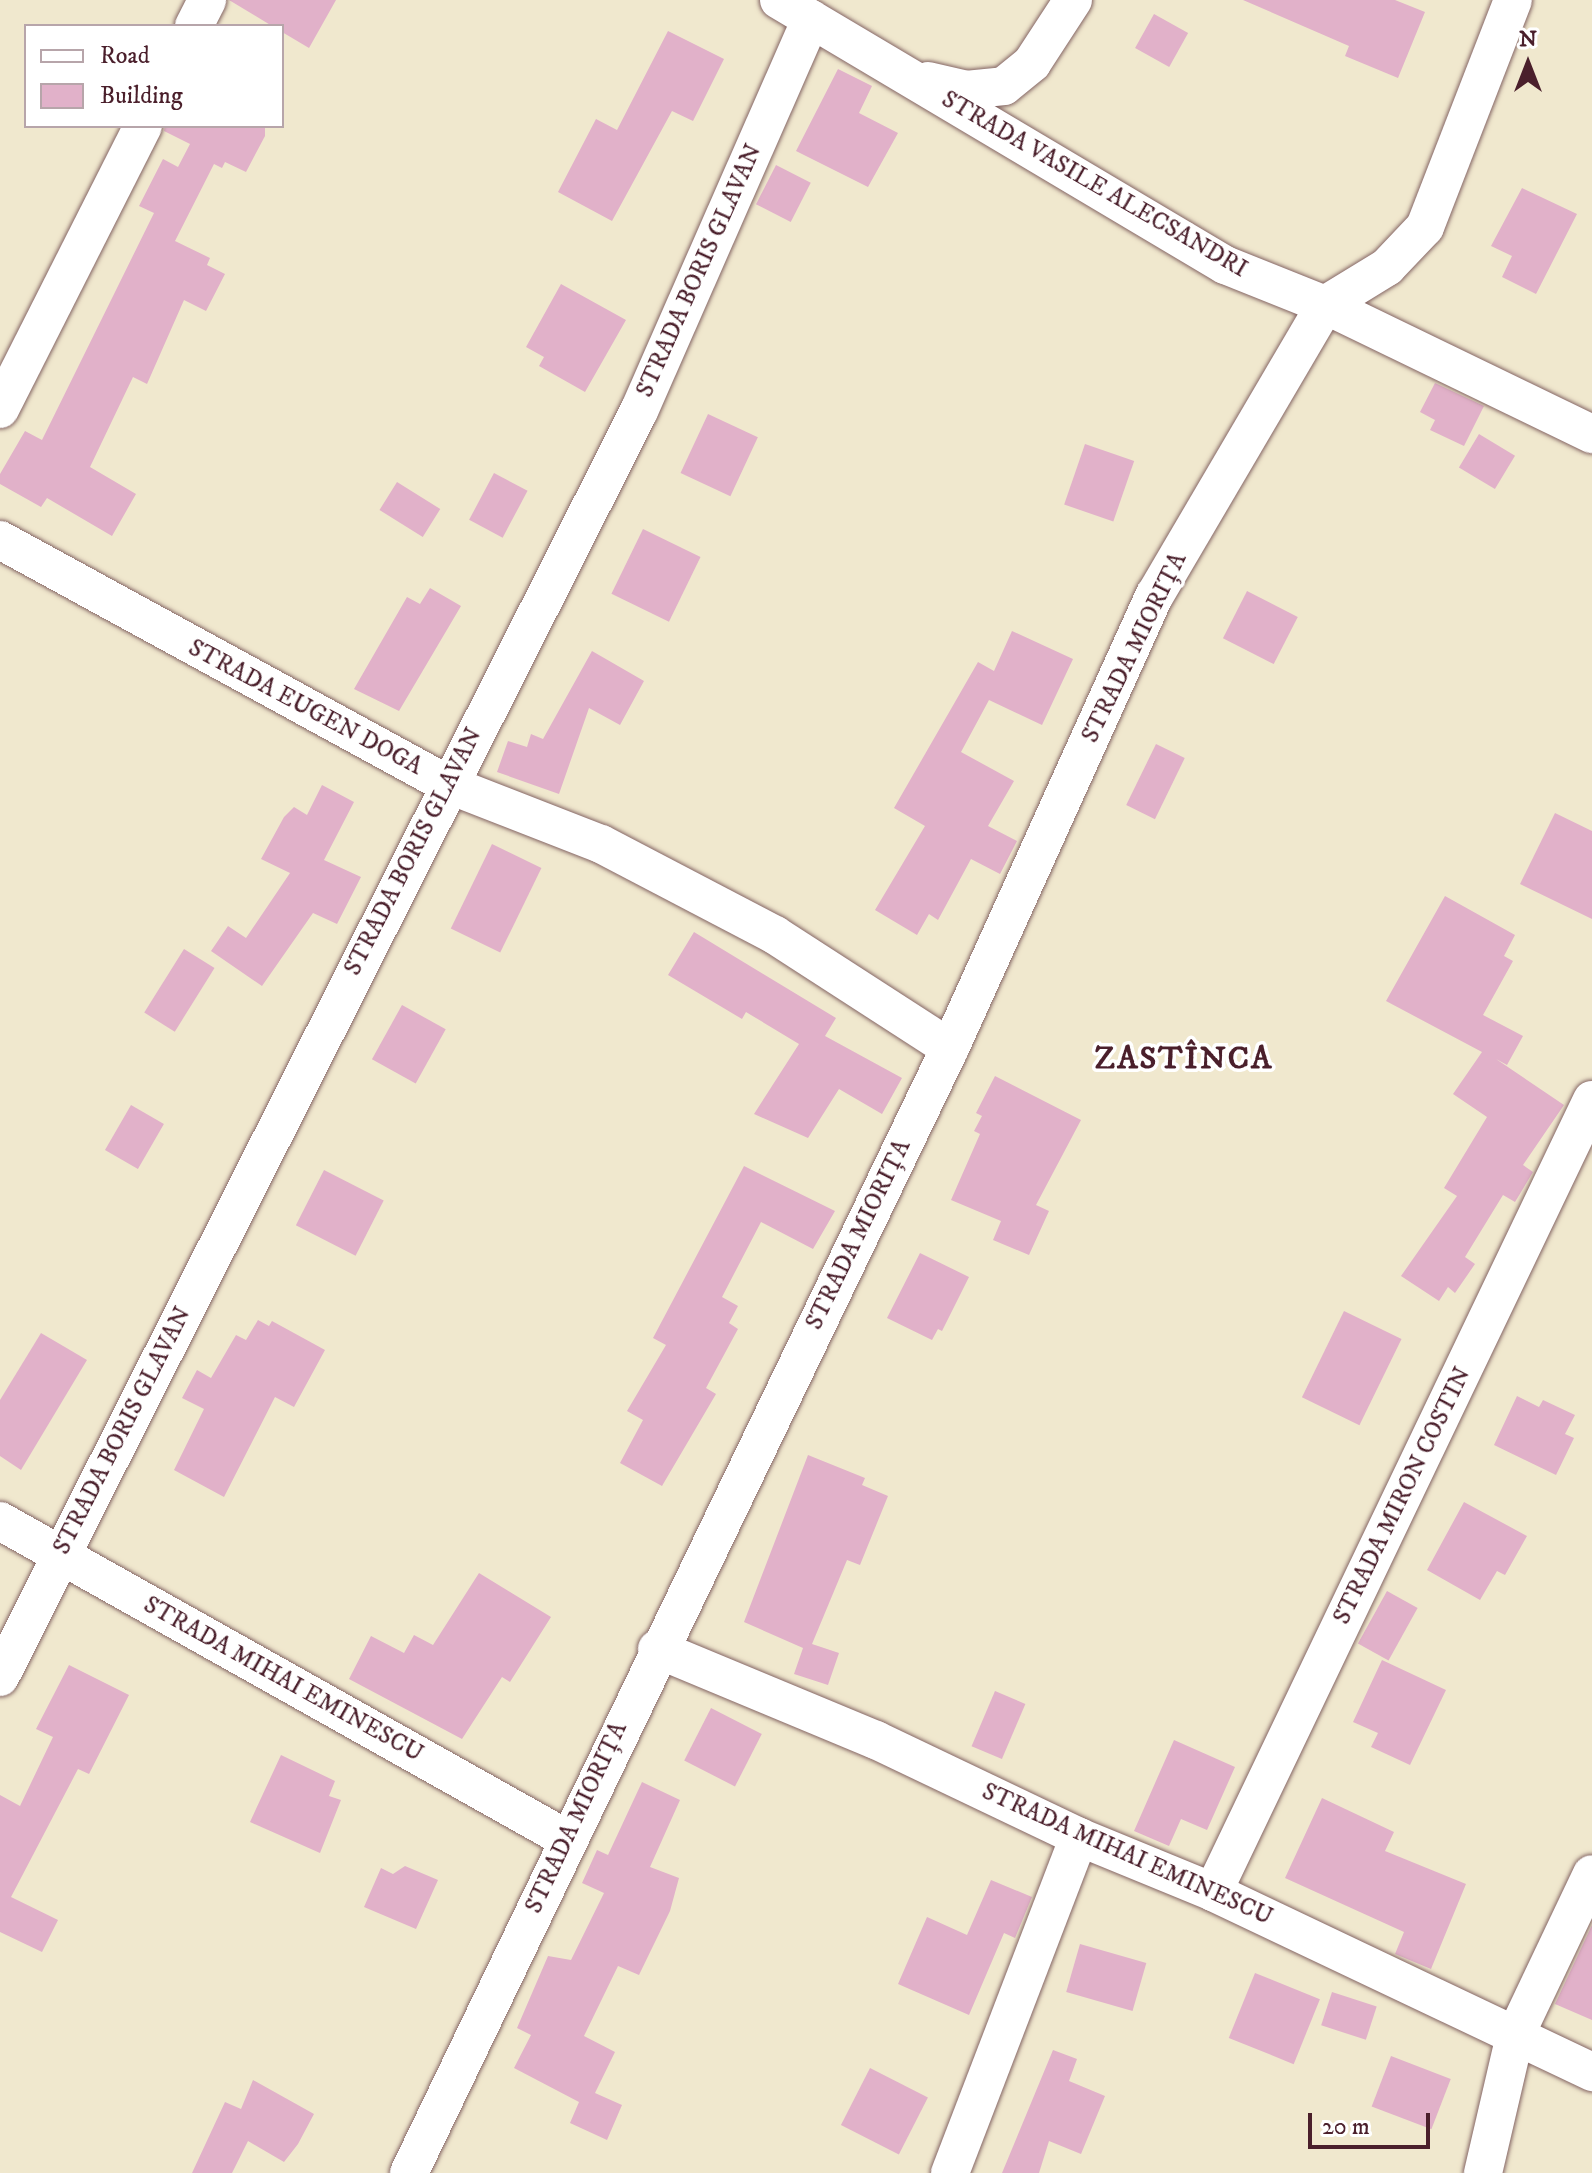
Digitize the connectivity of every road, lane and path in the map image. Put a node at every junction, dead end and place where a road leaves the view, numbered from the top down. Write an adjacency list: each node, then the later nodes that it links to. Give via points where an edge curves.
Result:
1 (207, 0): 6 (street)
2 (779, 0): 5 (street, STRADA VASILE ALECSANDRI)
3 (1073, 0): 7 (street, via 1032,63 1004,86 966,90)
4 (1513, 0): 9 (street, via 1425,227 1387,267)
5 (811, 19): 7 (street, STRADA VASILE ALECSANDRI); 13 (street, STRADA BORIS GLAVAN, via 639,411)
6 (195, 24)
7 (906, 76): 9 (street, STRADA VASILE ALECSANDRI, via 1225,265)
8 (142, 128): 10 (street)
9 (1325, 305): 11 (street, STRADA VASILE ALECSANDRI); 14 (street, STRADA MIORIȚA, via 1155,595)
10 (0, 409)
11 (1592, 434)
12 (0, 540): 13 (street, STRADA EUGEN DOGA)
13 (447, 784): 14 (street, STRADA EUGEN DOGA, via 601,844 775,935); 17 (street, STRADA BORIS GLAVAN)
14 (950, 1048): 18 (street, STRADA MIORIȚA)
15 (1592, 1100): 23 (street, STRADA MIRON COSTIN)
16 (0, 1521): 17 (street, STRADA MIHAI EMINESCU)
17 (60, 1556): 19 (street, STRADA BORIS GLAVAN); 21 (street, STRADA MIHAI EMINESCU)
18 (657, 1649): 20 (street, STRADA MIHAI EMINESCU, via 876,1740); 21 (street, STRADA MIORIȚA)
19 (0, 1677)
20 (1079, 1837): 23 (street, STRADA MIHAI EMINESCU); 27 (street)
21 (567, 1839): 26 (street, STRADA MIORIȚA)
22 (1592, 1874): 24 (street)
23 (1213, 1892): 24 (street, STRADA MIHAI EMINESCU)
24 (1515, 2036): 25 (street, STRADA MIHAI EMINESCU); 28 (street)
25 (1592, 2072)
26 (409, 2173)
27 (950, 2173)
28 (1483, 2173)

